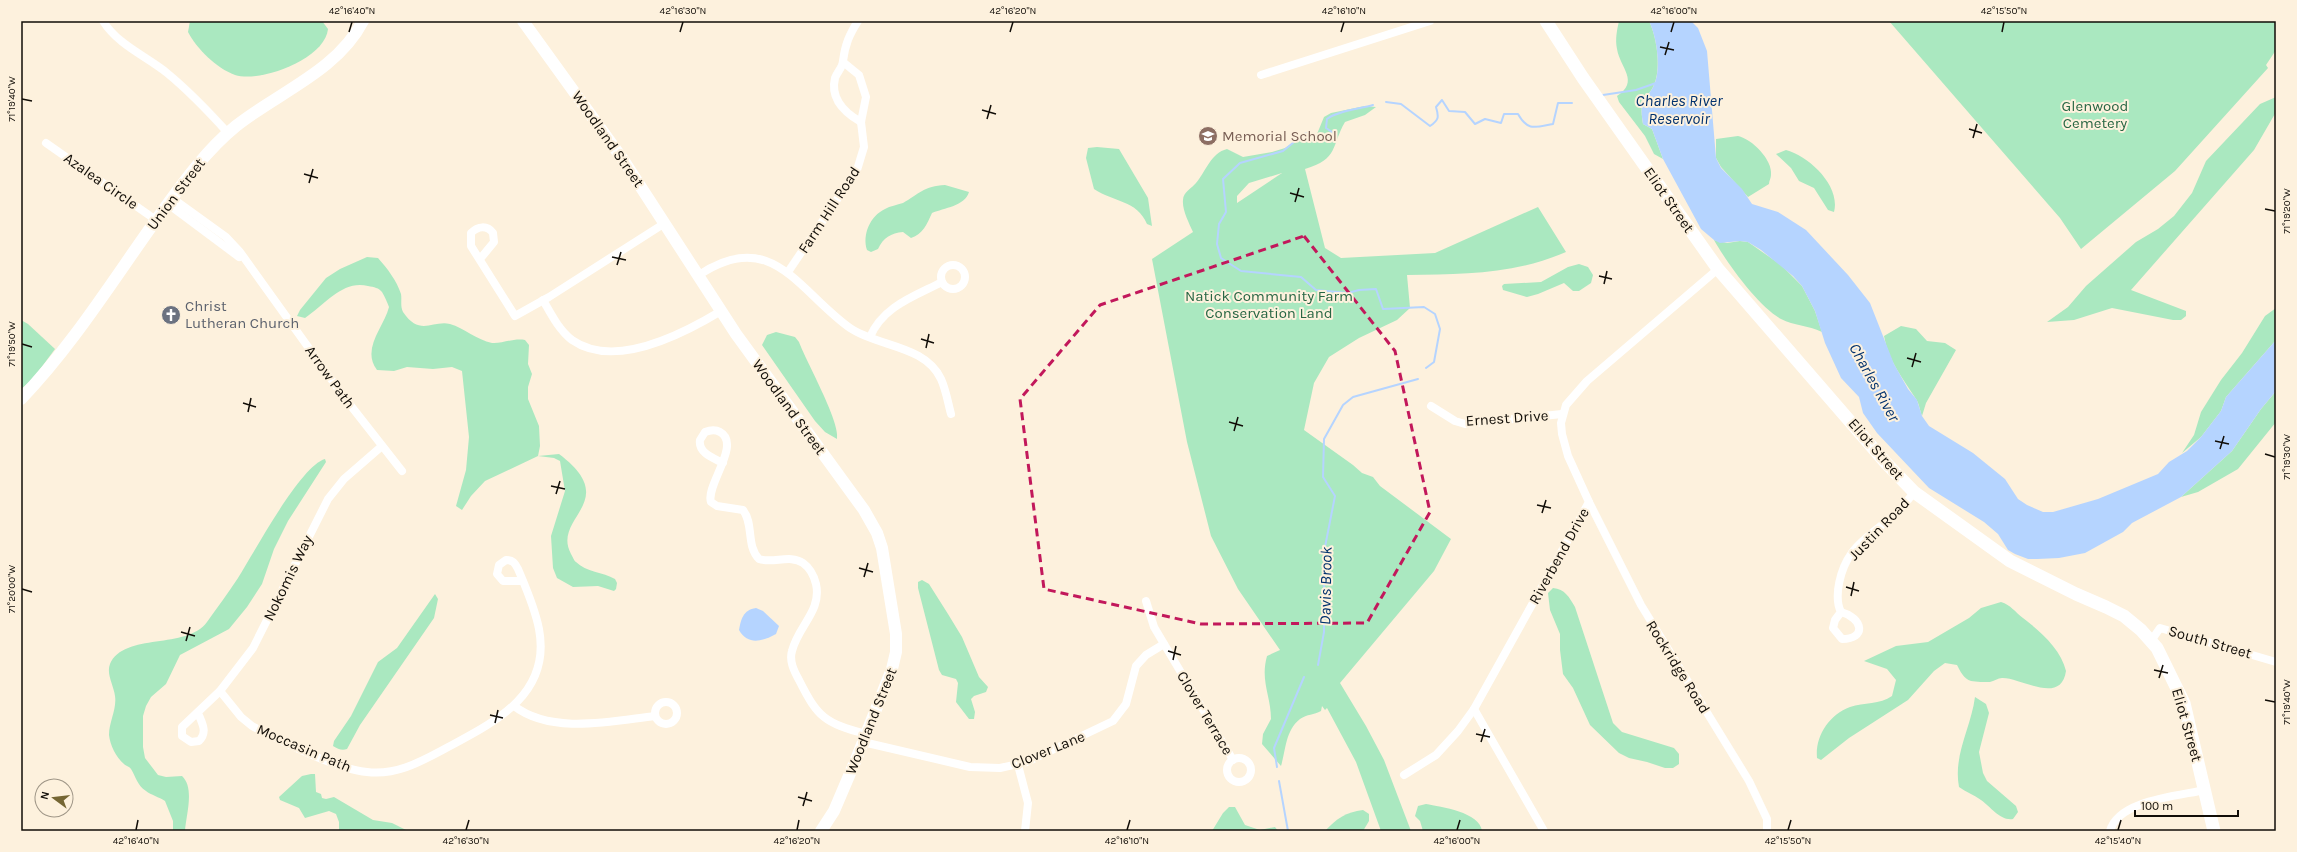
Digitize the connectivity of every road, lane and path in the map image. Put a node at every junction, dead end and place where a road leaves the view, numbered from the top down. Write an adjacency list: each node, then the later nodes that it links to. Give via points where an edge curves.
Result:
1 (103, 21): 10 (street, via 121,41 186,89)
2 (363, 21): 10 (street, Union Street, via 350,42 336,57)
3 (523, 21): 14 (street, Woodland Street, via 624,161)
4 (858, 21): 7 (street, via 846,44)
5 (1430, 21): 8 (street)
6 (1546, 21): 16 (main road, Eliot Street, via 1580,74)
7 (843, 62): 9 (street, Farm Hill Road, via 861,79 866,102); 9 (street, via 835,78 839,104 845,112)
8 (1261, 75)
9 (861, 122): 17 (street, Farm Hill Road, via 865,140 860,163)
10 (228, 133): 12 (street, Union Street, via 197,165)
11 (46, 143): 13 (street, Azalea Circle)
12 (170, 201): 13 (street, Union Street); 27 (street, Arrow Path, via 226,237)
13 (156, 220): 23 (street, Union Street, via 63,349)
14 (665, 223): 18 (street, Woodland Street); 20 (street)
15 (480, 259): 20 (street, via 515,316)
16 (1718, 269): 26 (street, via 1587,381 1573,395); 30 (main road, Eliot Street)
17 (788, 272): 18 (street, via 770,262 746,258 721,263); 22 (street, via 849,327)
18 (699, 275): 21 (street, Woodland Street)
19 (942, 282): 22 (street, via 893,308 878,322)
20 (543, 300): 21 (street, via 561,329 572,340 604,352 632,349 675,336)
21 (721, 311): 43 (street, Woodland Street, via 864,510 880,541 896,634 896,652 892,669)
22 (870, 337): 25 (street, via 918,356 932,366 942,380)
23 (21, 399)
24 (1432, 406): 26 (street, Ernest Drive, via 1455,421 1465,424)
25 (951, 414)
26 (1562, 414): 31 (street, Riverbend Drive, via 1562,434 1568,456)
27 (382, 446): 29 (street, Arrow Path); 38 (street, Nokomis Way, via 344,479 328,499 259,637)
28 (723, 463): 43 (street, Clover Lane, via 711,490 711,502 717,506 743,510 748,518 753,551 759,559 795,559 808,567 815,580 816,605 791,652 794,671 811,705 827,720)
29 (402, 471)
30 (1914, 492): 34 (street, Justin Road, via 1896,514 1851,553 1844,566 1839,587); 35 (main road, Eliot Street, via 2010,561 2124,616)
31 (1589, 502): 40 (street, Riverbend Drive); 51 (street, Rockridge Road, via 1641,605 1749,781 1767,818)
32 (523, 581): 39 (street, Moccasin Path, via 537,622 540,649 534,677)
33 (1146, 601): 36 (street, Clover Terrace, via 1150,619)
34 (1841, 612)
35 (2151, 640): 37 (street, South Street, via 2160,628); 47 (main road, Eliot Street, via 2167,666 2184,704)
36 (1164, 644): 44 (street, Clover Terrace); 45 (street, Clover Lane, via 1146,655 1136,666 1126,704 1113,721)
37 (2276, 662)
38 (220, 691): 39 (street, Moccasin Path, via 241,717 252,726 340,766 368,772 397,770 423,760 490,725); 41 (street, Nokomis Way)
39 (514, 706): 42 (street, via 532,716 565,722 603,722)
40 (1474, 709): 46 (street, Riverbend Drive, via 1436,755); 50 (street)
41 (198, 713)
42 (655, 716)
43 (865, 738): 45 (street, Clover Lane, via 970,767 1000,768); 48 (street, Woodland Street, via 838,801)
44 (1233, 760)
45 (1018, 764): 49 (street, via 1028,803)
46 (1404, 775)
47 (2204, 790): 52 (street, via 2128,809 2117,817); 53 (main road, Eliot Street)
48 (821, 831)
49 (1025, 831)
50 (1544, 831)
51 (1767, 831)
52 (2110, 831)
53 (2214, 831)

